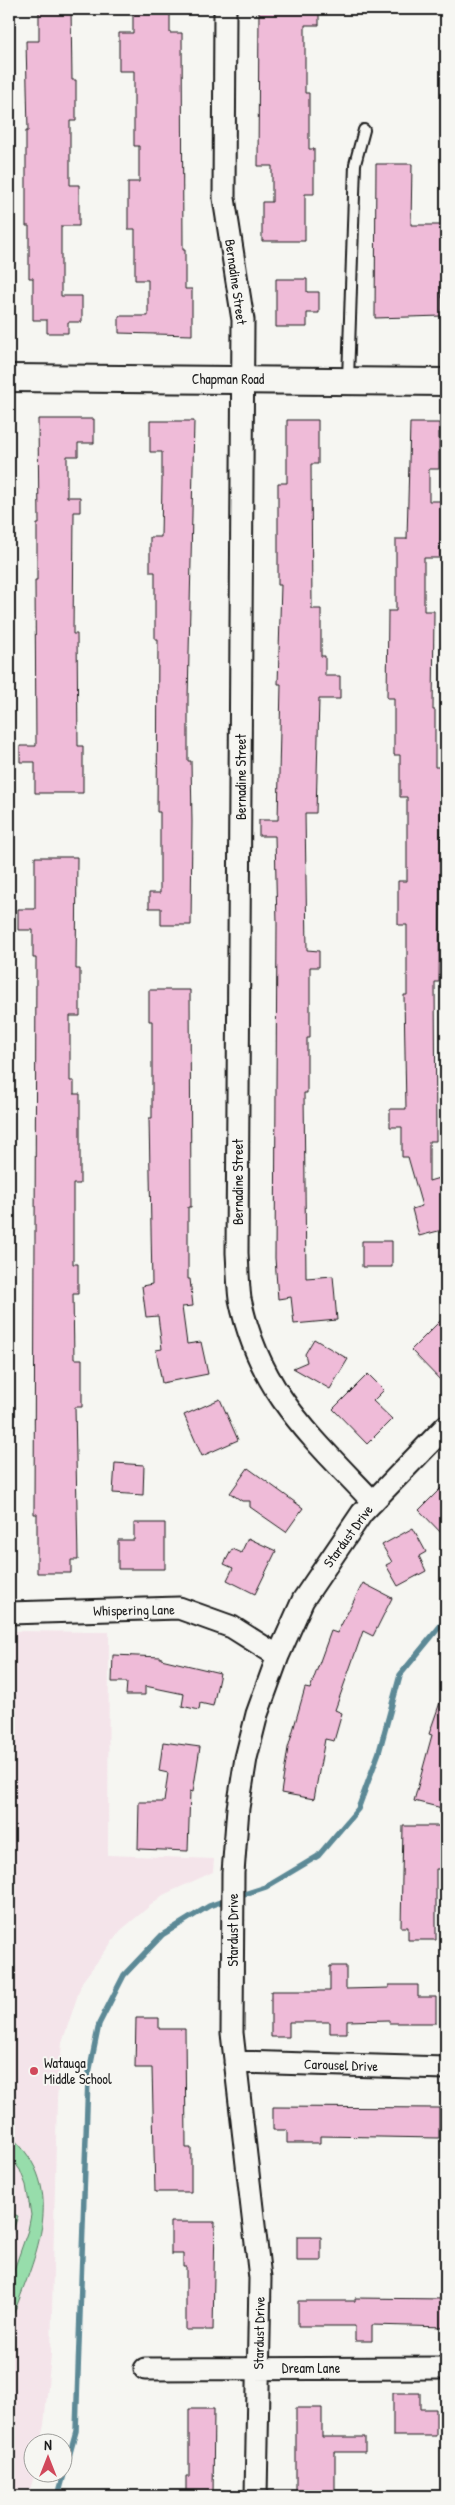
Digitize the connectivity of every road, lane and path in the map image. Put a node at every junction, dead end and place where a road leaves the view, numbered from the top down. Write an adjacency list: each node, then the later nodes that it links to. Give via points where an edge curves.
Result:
1 (225, 9): 4 (street, Bernadine Street, via 224,198 243,320)
2 (364, 130): 5 (lane, via 355,164)
3 (9, 378): 4 (street, Chapman Road)
4 (243, 379): 5 (street, Chapman Road); 8 (street, Bernadine Street, via 237,1253 240,1296 246,1325 275,1392 296,1420)
5 (348, 381): 6 (street, Chapman Road)
6 (446, 382)
7 (446, 1426): 8 (street, Stardust Drive)
8 (373, 1502): 10 (street, Stardust Drive, via 362,1513 303,1600)
9 (9, 1614): 10 (street, Whispering Lane, via 179,1608 232,1627)
10 (278, 1656): 11 (street, Stardust Drive, via 256,1714 238,1808 233,1873 232,2033)
11 (235, 2062): 12 (street, Carousel Drive); 13 (street, Stardust Drive, via 260,2278)
12 (446, 2068)
13 (258, 2368): 14 (street, Dream Lane); 15 (street, Dream Lane); 16 (street, Stardust Drive)
14 (446, 2368)
15 (145, 2369)
16 (256, 2496)

